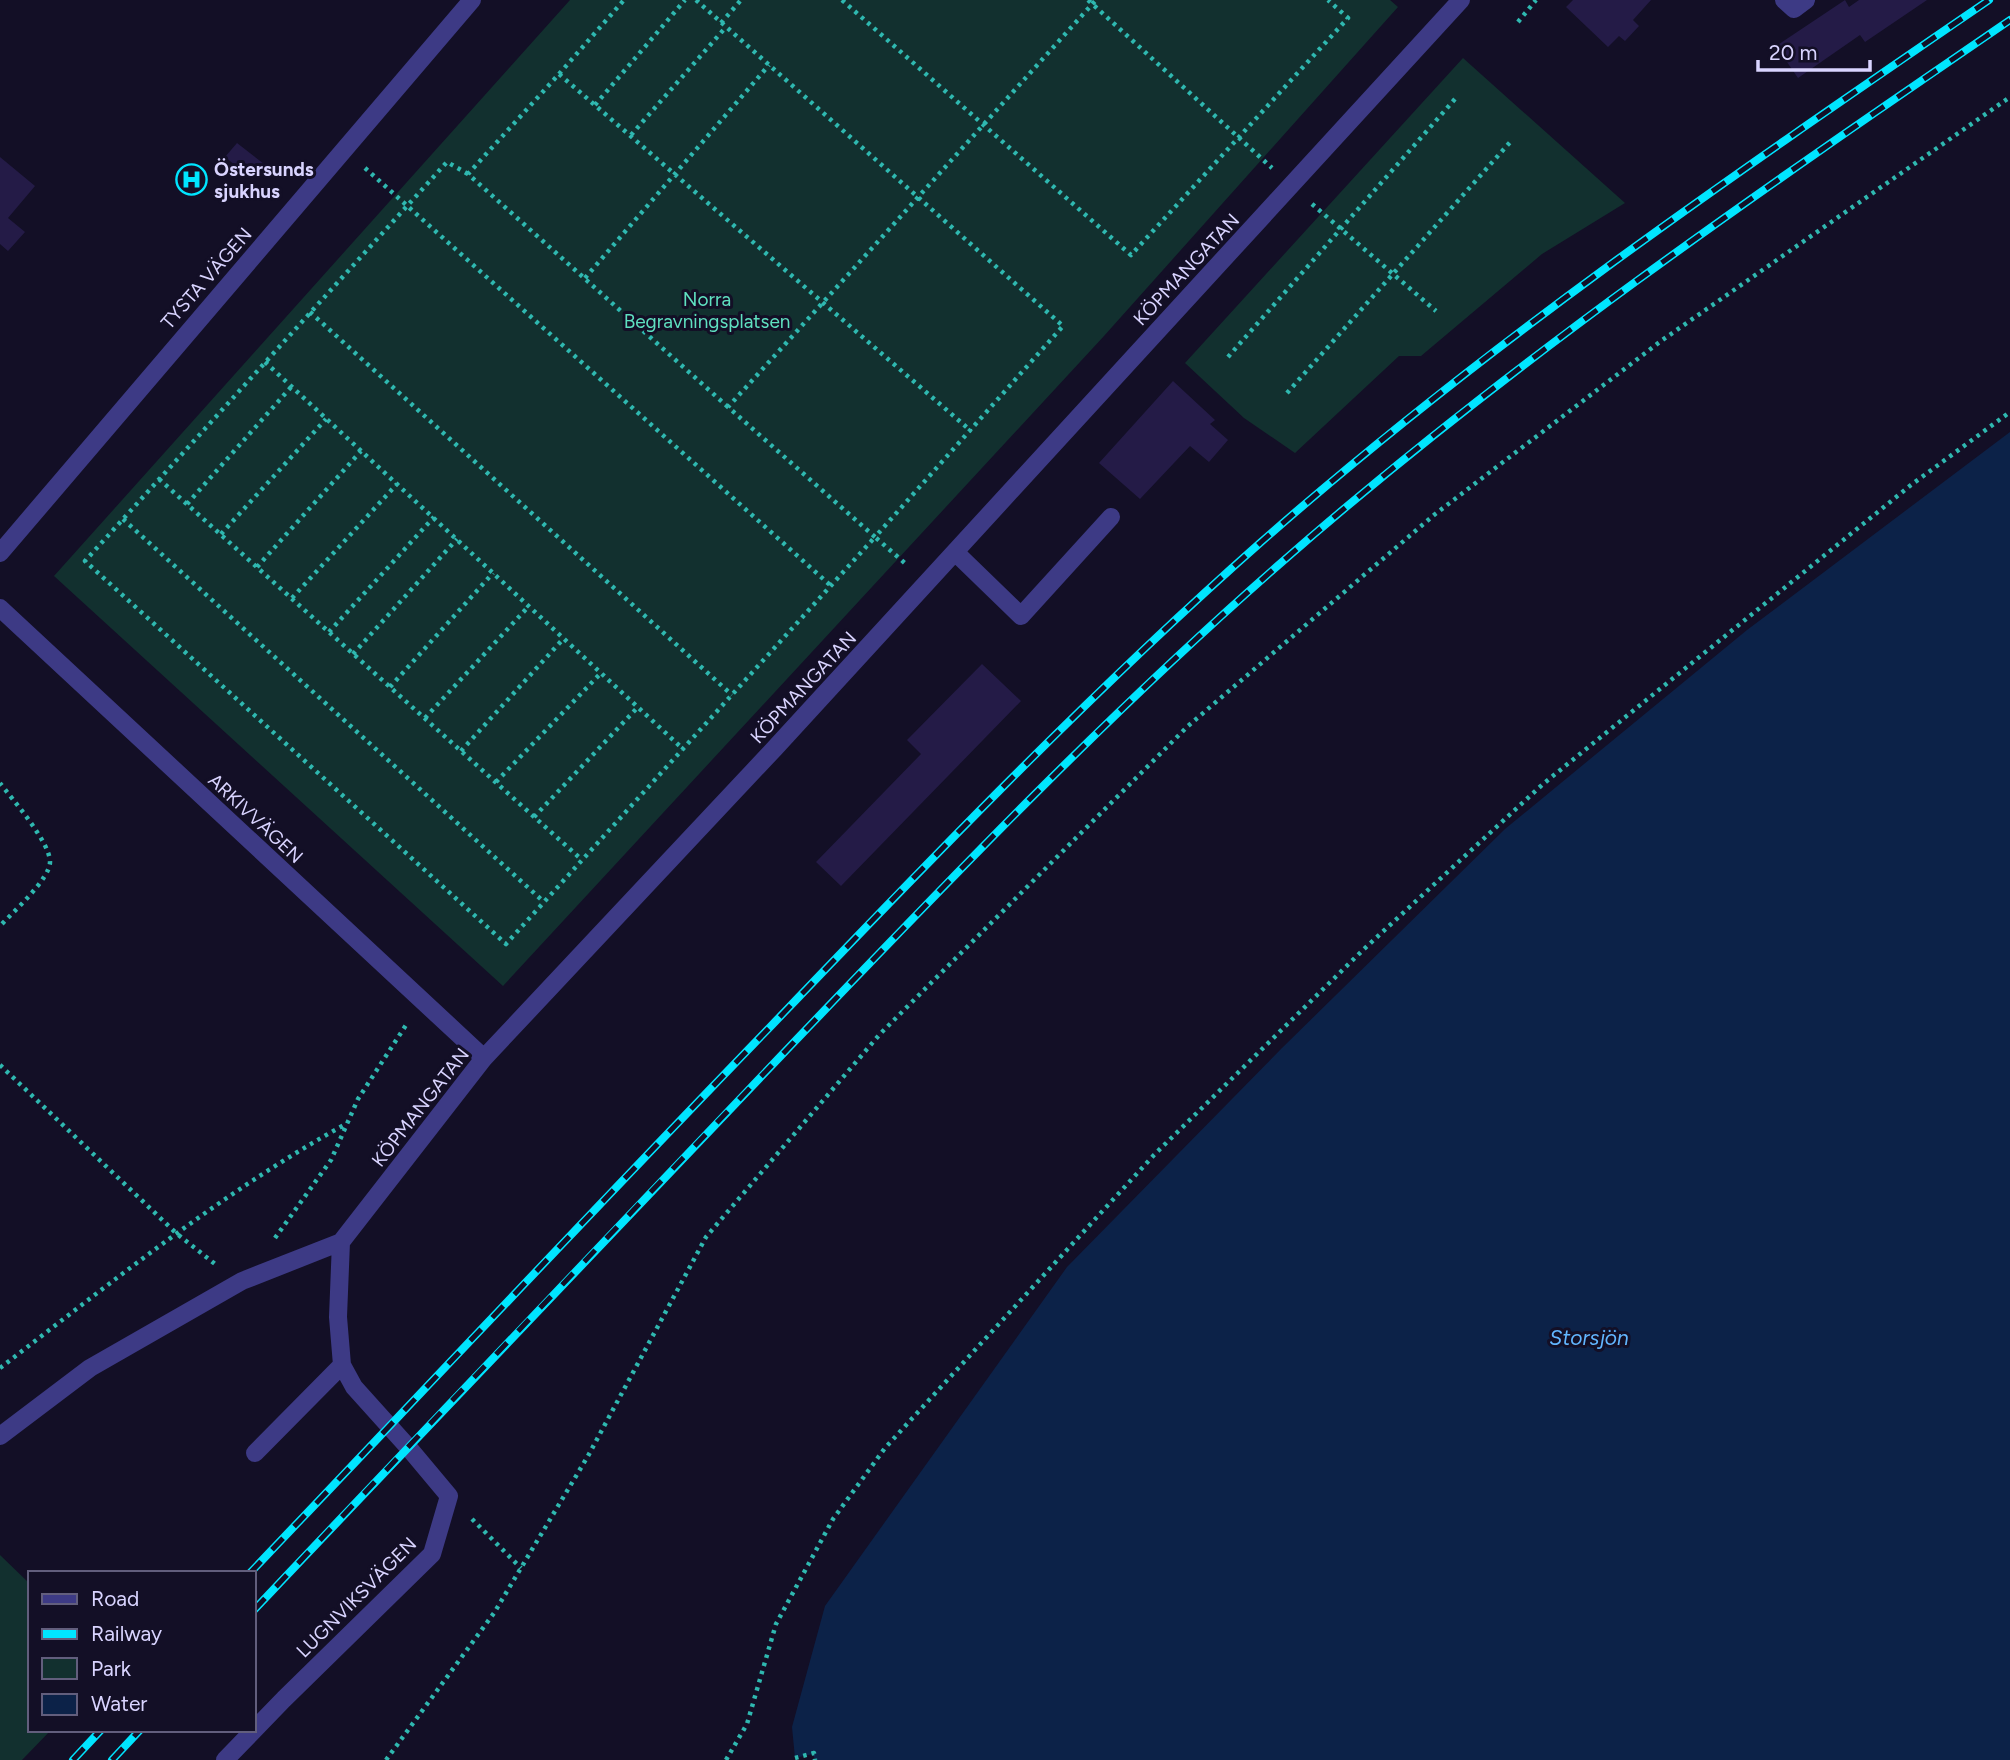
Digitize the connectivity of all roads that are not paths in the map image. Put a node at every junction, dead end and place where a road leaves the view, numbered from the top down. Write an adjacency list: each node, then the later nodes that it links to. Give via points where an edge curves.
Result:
1 (472, 0): 7 (street, TYSTA VÄGEN)
2 (1461, 0): 6 (street, KÖPMANGATAN)
3 (1784, 0): 4 (street, via 1794,9)
4 (1806, 0)
5 (1111, 517): 6 (street, via 1021,616)
6 (955, 552): 9 (street, KÖPMANGATAN)
7 (0, 553)
8 (0, 608): 9 (street, ARKIVVÄGEN)
9 (484, 1058): 10 (street, KÖPMANGATAN)
10 (341, 1242): 11 (street, via 338,1317); 12 (street, via 242,1280 90,1368)
11 (342, 1365): 13 (street); 14 (street, LUGNVIKSVÄGEN, via 354,1387 449,1496 432,1554)
12 (0, 1436)
13 (255, 1452)
14 (256, 1728)
15 (252, 1732): 16 (street, LUGNVIKSVÄGEN)
16 (225, 1760)

